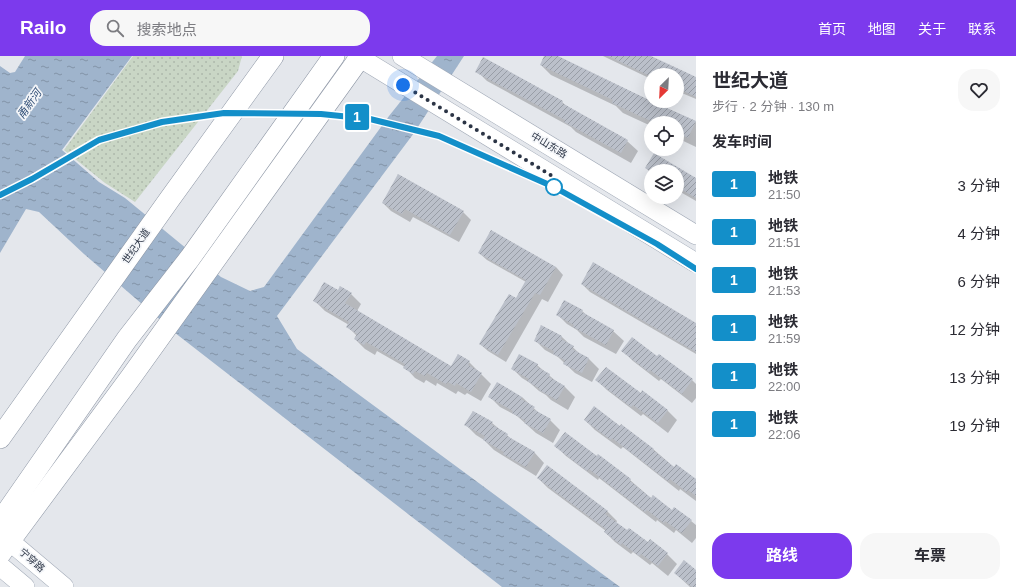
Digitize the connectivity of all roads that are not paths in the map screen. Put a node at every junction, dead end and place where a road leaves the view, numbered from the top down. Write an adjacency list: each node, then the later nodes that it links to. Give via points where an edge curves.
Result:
1 (274, 56): 7 (highway, 世纪大道)
2 (334, 56): 8 (highway, via 190,258 127,339)
3 (359, 56): 6 (main road); 9 (highway, via 131,377)
4 (402, 56): 5 (main road, 中山东路)
5 (696, 235)
6 (696, 263)
7 (0, 438)
8 (0, 522)
9 (3, 542): 12 (main road, 宁穿路)
10 (0, 566): 11 (main road)
11 (25, 587)
12 (64, 587)

